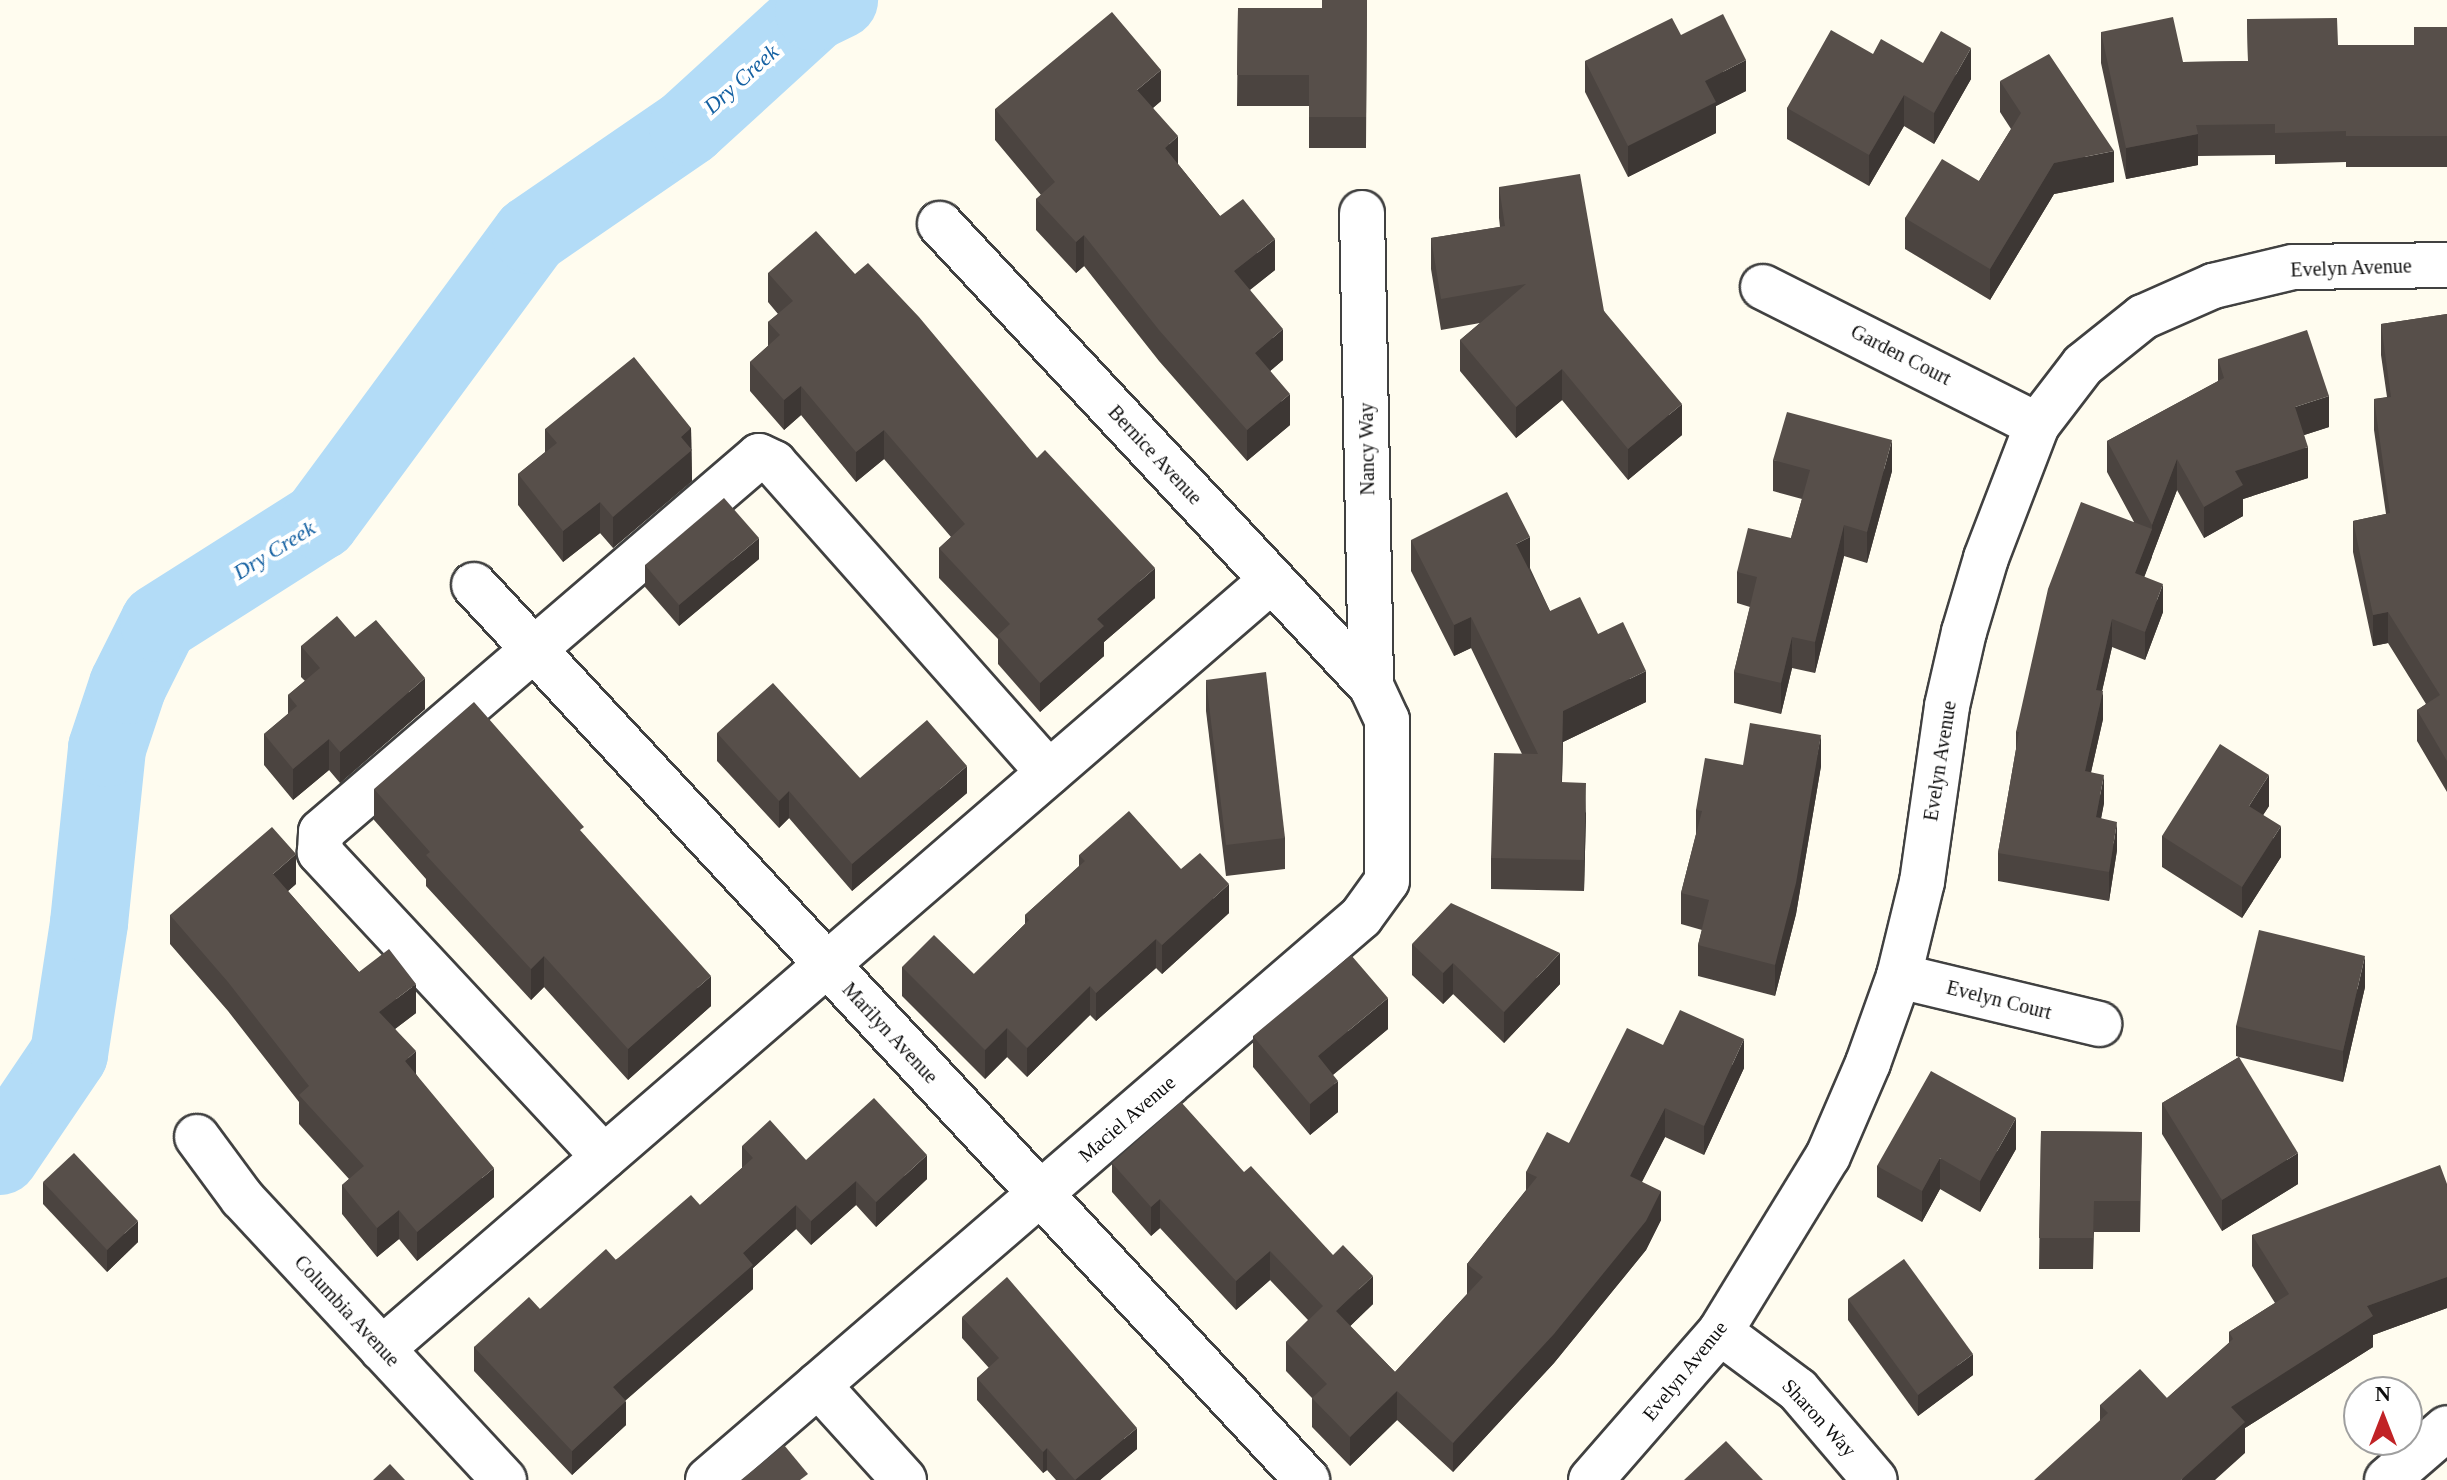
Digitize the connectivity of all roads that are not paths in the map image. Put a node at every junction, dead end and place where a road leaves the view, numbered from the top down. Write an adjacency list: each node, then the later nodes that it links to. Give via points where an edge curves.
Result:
1 (1362, 213): 9 (street, Nancy Way)
2 (940, 224): 6 (street, Bernice Avenue)
3 (2447, 265): 5 (street, Evelyn Avenue, via 2293,267 2213,286 2143,317 2083,365)
4 (1763, 287): 5 (street, Garden Court)
5 (2037, 425): 12 (street, Evelyn Avenue, via 1964,632 1947,706 1922,882)
6 (1272, 580): 9 (street, Bernice Avenue); 10 (street)
7 (474, 585): 8 (street, Marilyn Avenue)
8 (533, 650): 10 (street, via 759,456 774,463); 11 (street, Marilyn Avenue); 15 (street, via 321,832 320,852)
9 (1371, 686): 16 (street, Maciel Avenue, via 1387,720 1387,881 1361,917)
10 (1049, 773): 11 (street)
11 (827, 965): 15 (street); 16 (street, Marilyn Avenue)
12 (1899, 976): 13 (street, Evelyn Court); 17 (street, Evelyn Avenue, via 1828,1156)
13 (2099, 1024)
14 (197, 1137): 18 (street, Columbia Avenue, via 242,1198)
15 (604, 1157): 18 (street)
16 (1040, 1194): 19 (street, Maciel Avenue); 24 (street, Marilyn Avenue)
17 (1720, 1332): 25 (street, Evelyn Avenue); 26 (street, Sharon Way, via 1798,1390)
18 (382, 1349): 21 (street, Columbia Avenue)
19 (818, 1385): 22 (street, Maciel Avenue); 23 (street)
20 (2447, 1428): 27 (street)
21 (504, 1480)
22 (708, 1480)
23 (904, 1480)
24 (1307, 1480)
25 (1591, 1480)
26 (1875, 1480)
27 (2387, 1480)

